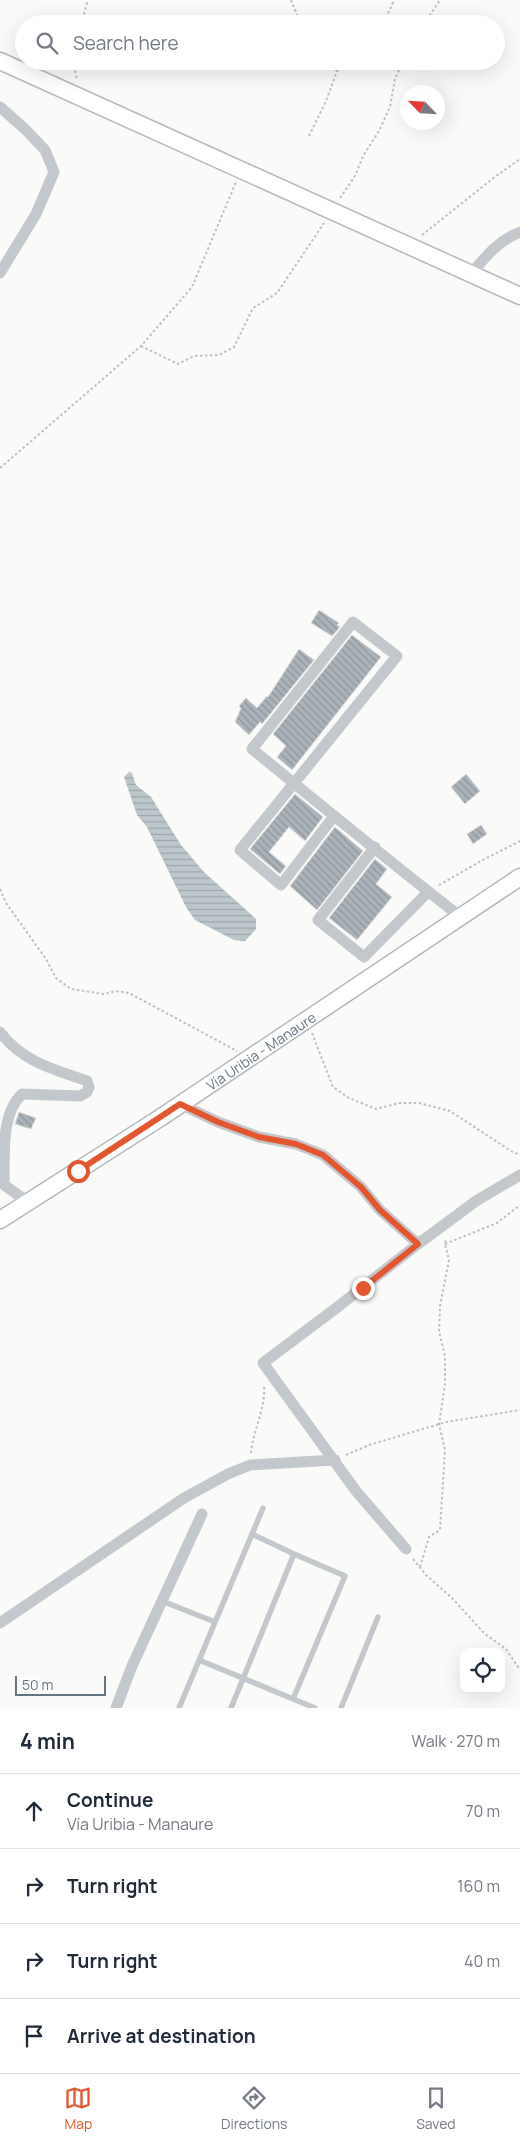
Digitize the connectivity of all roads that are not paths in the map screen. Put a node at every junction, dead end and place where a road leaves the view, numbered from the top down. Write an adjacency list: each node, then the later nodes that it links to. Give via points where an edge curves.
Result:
1 (0, 61): 2 (main road)
2 (15, 68)
3 (20, 70): 7 (main road)
4 (0, 107): 6 (street, via 45,150 54,172 36,214)
5 (520, 232): 7 (street, via 491,249)
6 (0, 273)
7 (471, 274): 8 (main road)
8 (520, 296)
9 (294, 783): 9 (street, via 252,749 353,622 397,656); 10 (street); 10 (street, via 240,850 280,885)
10 (334, 816): 11 (street)
11 (375, 847): 13 (street); 13 (street, via 318,920 364,957)
12 (520, 877): 14 (main road, Vía Uribia - Manaure)
13 (428, 892): 14 (street)
14 (461, 917): 16 (main road, Vía Uribia - Manaure)
15 (0, 1032): 18 (street, via 22,1055 86,1082 89,1087 80,1096 22,1094 14,1101 6,1138)
16 (180, 1104): 19 (main road, Vía Uribia - Manaure); 21 (street, via 242,1131 296,1144 323,1155 361,1187 391,1221)
17 (520, 1175): 21 (street, via 448,1220)
18 (2, 1183): 19 (street)
19 (28, 1202): 20 (main road, Vía Uribia - Manaure)
20 (0, 1220)
21 (418, 1244): 22 (street, via 263,1363)
22 (335, 1460): 26 (street); 31 (street, via 250,1465 228,1474 184,1498)
23 (263, 1508): 25 (lane)
24 (202, 1514): 28 (street)
25 (252, 1534): 27 (lane); 30 (lane)
26 (406, 1549)
27 (294, 1554): 33 (lane); 34 (lane, via 345,1576)
28 (162, 1601): 30 (lane); 35 (street)
29 (378, 1618): 39 (lane)
30 (215, 1622): 32 (lane)
31 (0, 1623)
32 (199, 1660): 33 (lane); 36 (lane)
33 (243, 1680): 34 (lane); 37 (lane)
34 (293, 1699): 38 (lane)
35 (116, 1708)
36 (179, 1708)
37 (232, 1708)
38 (315, 1708)
39 (341, 1708)

